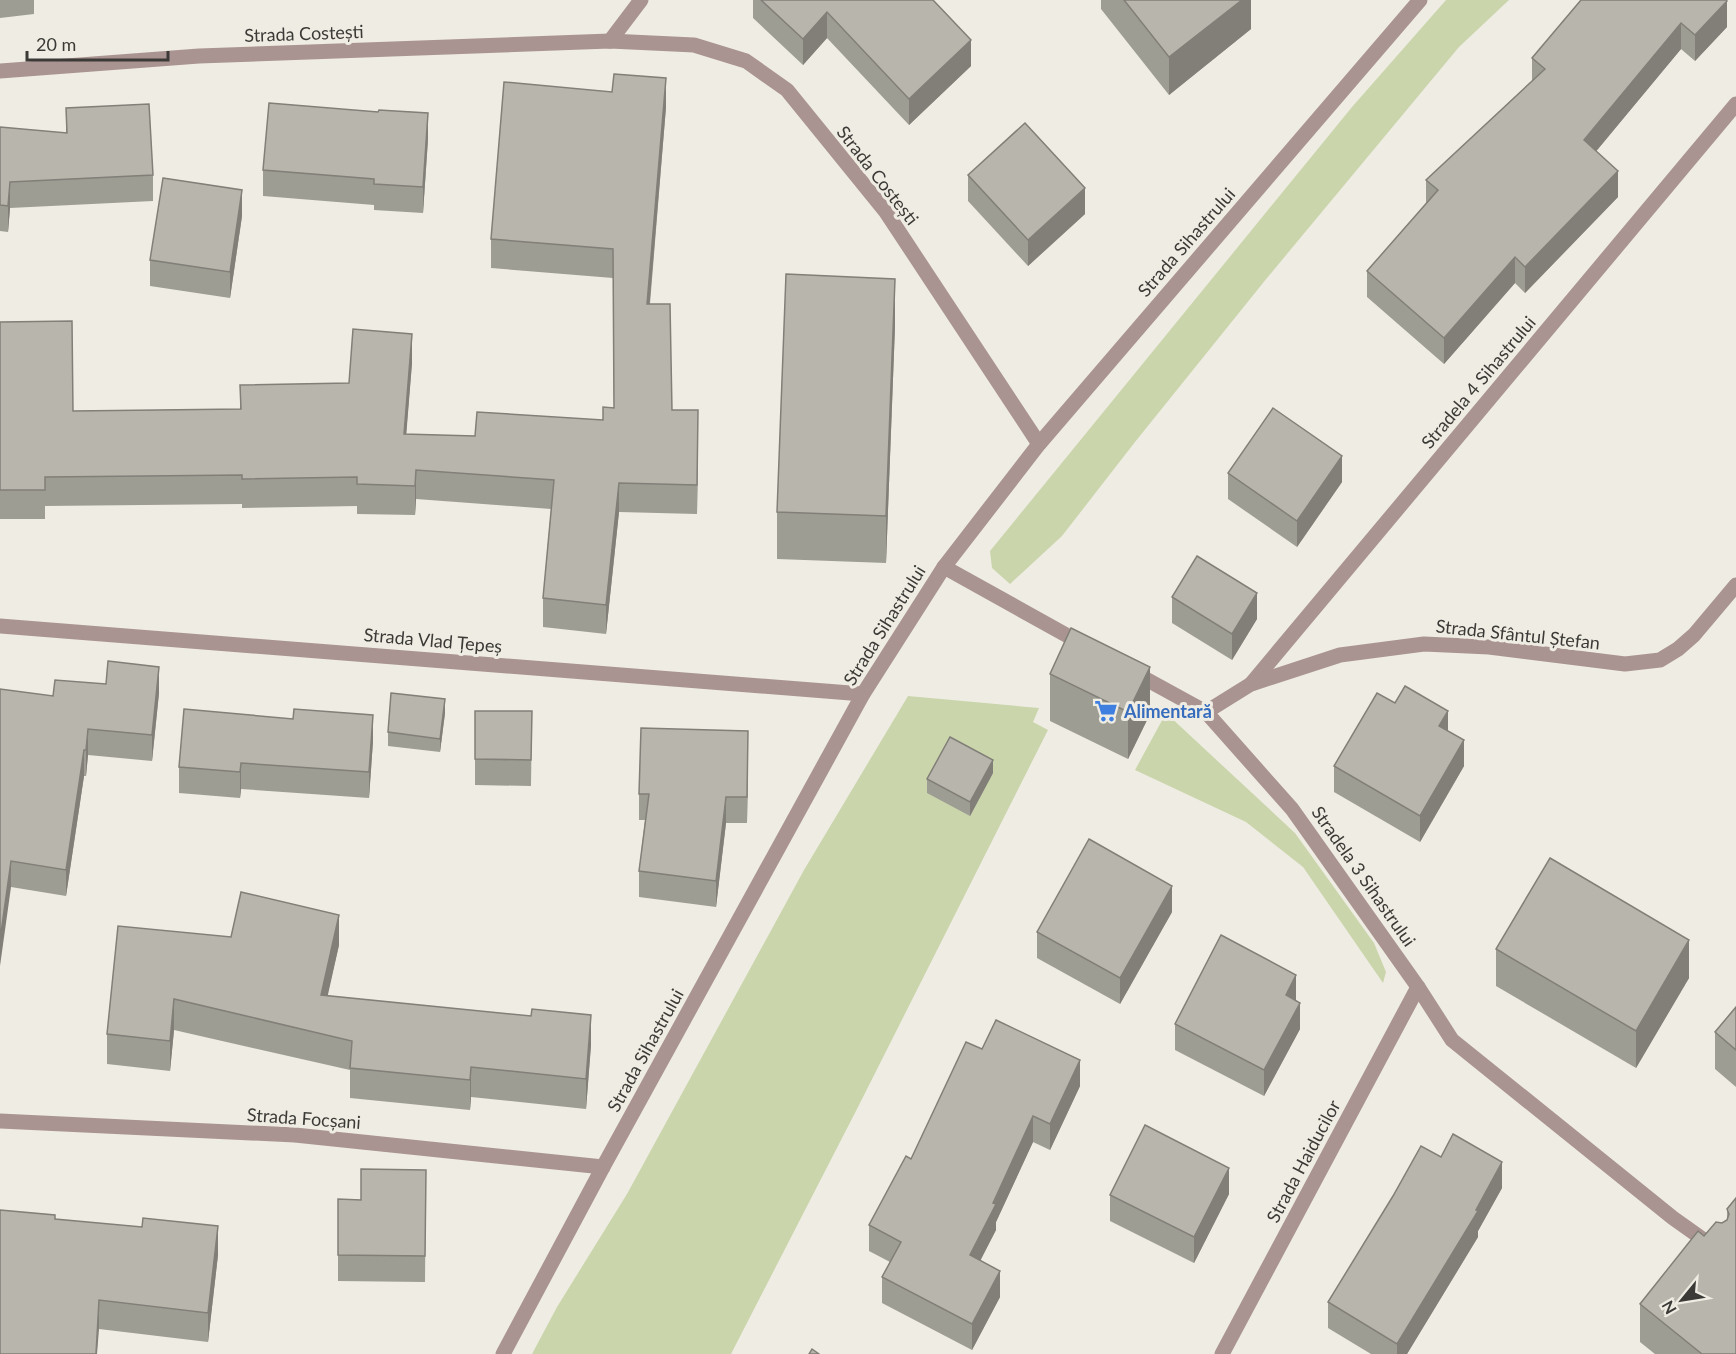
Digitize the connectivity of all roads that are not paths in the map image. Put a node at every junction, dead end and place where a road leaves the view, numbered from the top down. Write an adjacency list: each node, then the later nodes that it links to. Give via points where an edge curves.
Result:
1 (641, 0): 3 (street)
2 (1420, 0): 6 (street, Strada Sihastrului)
3 (610, 41): 4 (street, Strada Costești, via 199,56); 6 (street, Strada Costești, via 694,45 746,62 787,90 886,212)
4 (0, 71)
5 (1736, 104): 12 (street, Stradela 4 Sihastrului)
6 (1039, 444): 7 (street, Strada Sihastrului)
7 (944, 567): 10 (street); 13 (street, Strada Sihastrului)
8 (1736, 585): 12 (street, Strada Sfântul Ștefan, via 1694,635 1660,660 1625,664 1424,644 1340,655)
9 (0, 626): 13 (street, Strada Vlad Țepeș)
10 (1101, 654)
11 (1122, 666): 14 (street, Stradela 3 Sihastrului)
12 (1251, 684): 14 (street, Strada Sfântul Ștefan)
13 (863, 694): 17 (street, Strada Sihastrului)
14 (1206, 712): 15 (street, Stradela 3 Sihastrului, via 1292,809)
15 (1418, 987): 18 (street, Stradela 3 Sihastrului, via 1452,1040); 20 (street, Strada Haiducilor)
16 (0, 1121): 17 (street, Strada Focșani, via 295,1135)
17 (603, 1167): 19 (street, Strada Sihastrului)
18 (1719, 1251)
19 (503, 1354)
20 (1222, 1354)

